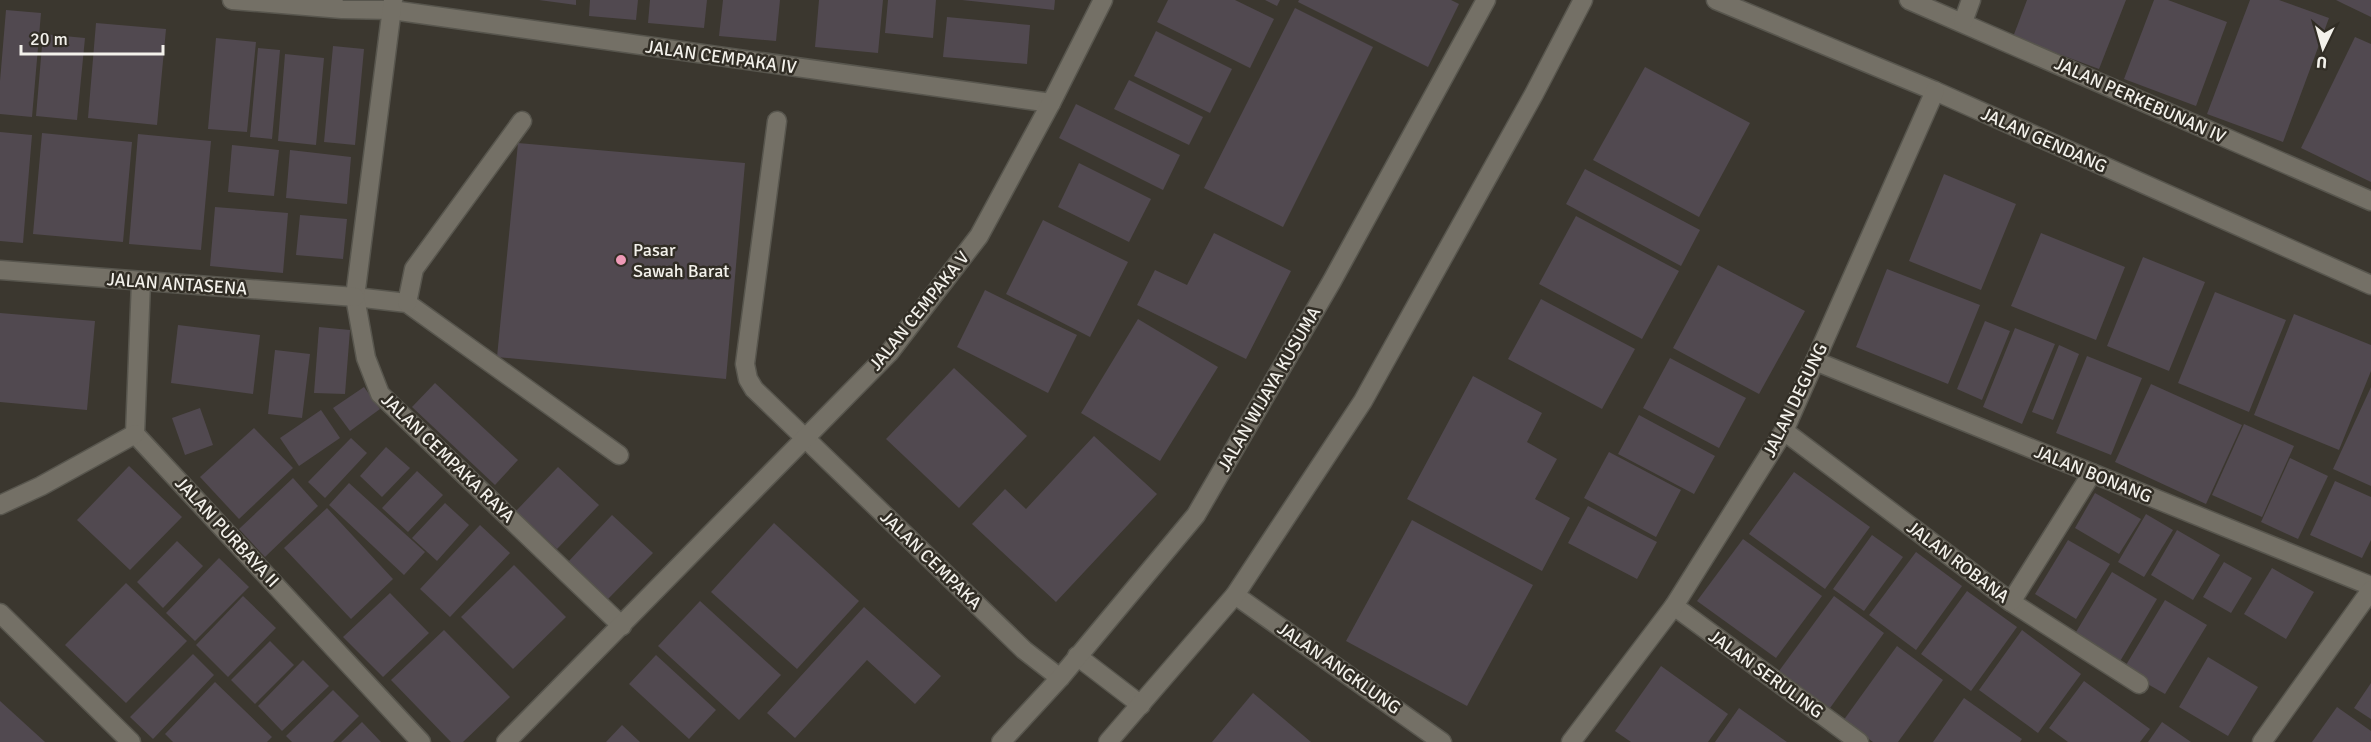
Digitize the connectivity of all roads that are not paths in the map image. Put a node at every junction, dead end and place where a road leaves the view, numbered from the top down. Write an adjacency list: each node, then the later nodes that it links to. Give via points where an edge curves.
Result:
1 (232, 0): 8 (street, JALAN CEMPAKA IV, via 342,9)
2 (1103, 0): 11 (street, JALAN CEMPAKA V)
3 (1486, 0): 33 (street, JALAN WIJAYA KUSUMA, via 1332,281 1196,515)
4 (1583, 0): 28 (street, via 1363,401)
5 (1716, 0): 10 (street, JALAN GENDANG)
6 (1909, 0): 9 (street, JALAN PERKEBUNAN IV)
7 (1971, 0): 9 (street)
8 (393, 5): 11 (street, JALAN CEMPAKA IV); 18 (street, JALAN CEMPAKA RAYA)
9 (1963, 22): 14 (street, JALAN PERKEBUNAN IV)
10 (1935, 91): 17 (street, JALAN GENDANG); 20 (street, JALAN DEGUNG)
11 (1051, 103): 23 (street, JALAN CEMPAKA V, via 979,236 889,353)
12 (522, 121): 19 (street, via 414,269)
13 (777, 121): 23 (street, JALAN CEMPAKA, via 745,364 754,389)
14 (2371, 201)
15 (0, 270): 16 (street, JALAN ANTASENA)
16 (141, 282): 18 (street, JALAN ANTASENA); 22 (street)
17 (2371, 285)
18 (355, 297): 19 (street, JALAN ANTASENA); 32 (street, JALAN CEMPAKA RAYA, via 366,358 380,394)
19 (407, 303): 24 (street)
20 (1815, 361): 21 (street, JALAN DEGUNG); 25 (street, JALAN BONANG)
21 (1784, 431): 29 (street, JALAN ROBANA); 30 (street, JALAN DEGUNG)
22 (135, 434): 26 (street); 38 (street, JALAN PURBAYA II)
23 (805, 438): 32 (street, JALAN CEMPAKA V); 34 (street, JALAN CEMPAKA, via 1024,650)
24 (619, 455)
25 (2092, 473): 27 (street, JALAN BONANG); 29 (street)
26 (0, 505)
27 (2371, 588): 45 (street)
28 (1235, 595): 36 (street); 42 (street, JALAN ANGKLUNG)
29 (2011, 602): 35 (street, JALAN ROBANA)
30 (1674, 606): 43 (street, JALAN DEGUNG); 44 (street, JALAN SERULING)
31 (0, 614): 37 (street)
32 (622, 626): 39 (street, JALAN CEMPAKA V)
33 (1077, 656): 34 (street, JALAN WIJAYA KUSUMA); 36 (street)
34 (1060, 678): 40 (street, JALAN WIJAYA KUSUMA)
35 (2139, 684)
36 (1141, 705): 41 (street)
37 (131, 742)
38 (422, 742)
39 (506, 742)
40 (1001, 742)
41 (1108, 742)
42 (1442, 742)
43 (1571, 742)
44 (1859, 742)
45 (2262, 742)

